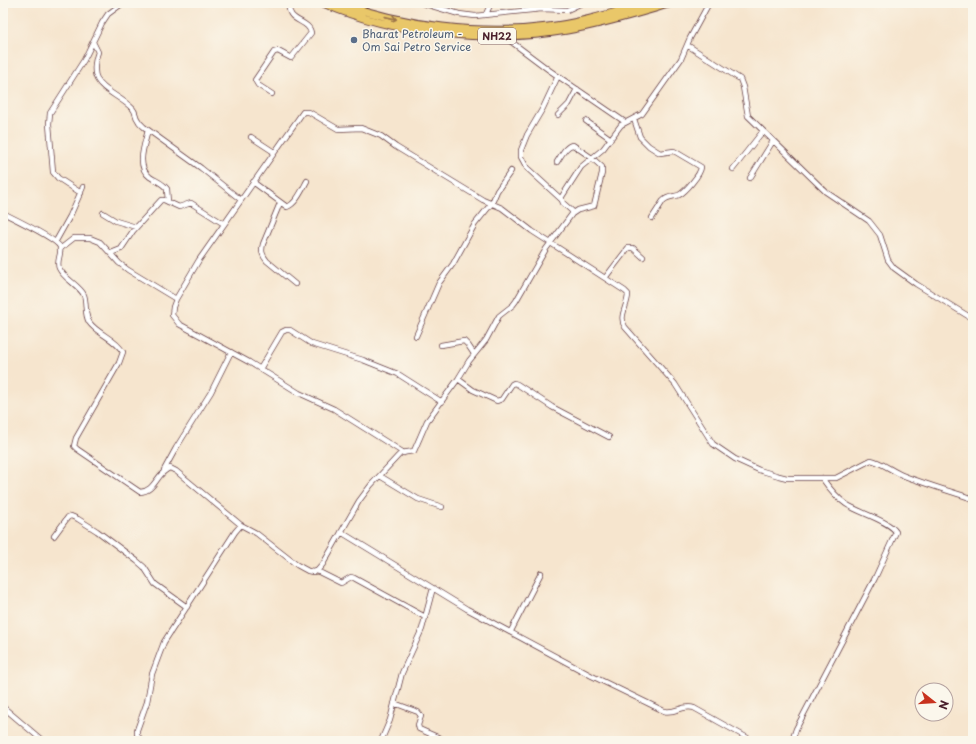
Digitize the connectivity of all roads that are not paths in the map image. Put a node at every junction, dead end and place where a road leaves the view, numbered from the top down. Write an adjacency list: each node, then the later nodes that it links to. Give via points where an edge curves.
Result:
1 (123, 3): 13 (street, via 105,18)
2 (289, 3): 17 (street, via 291,15 309,27 311,33 290,58 278,51 274,52 255,80)
3 (323, 3): 12 (highway, NH22, via 357,16 427,32)
4 (340, 3): 8 (highway, NH22, one-way to 8, via 366,12 436,26 516,30 562,25)
5 (422, 3): 11 (street, via 459,14)
6 (491, 3): 11 (street)
7 (582, 3): 11 (street, via 567,10 542,9)
8 (649, 3)
9 (672, 3): 12 (highway, NH22, via 568,30)
10 (709, 3): 14 (street)
11 (486, 14)
12 (505, 37): 15 (street)
13 (93, 42): 22 (street, via 98,52 94,65 98,81 133,109 138,120); 36 (street, via 52,108 49,119 53,172)
14 (687, 45): 19 (street, via 681,59 659,91 642,114); 23 (street, via 740,79 748,116)
15 (558, 76): 16 (street); 38 (street, via 527,135 521,157 526,168)
16 (577, 89): 18 (street, via 569,104); 21 (street)
17 (272, 94)
18 (558, 115)
19 (634, 119): 21 (street); 45 (street, via 640,138 649,146 660,153 674,151 701,167 699,174 683,192 666,198)
20 (586, 121): 25 (street)
21 (625, 122): 25 (street)
22 (148, 130): 37 (street); 39 (street, via 142,165 148,176 167,189)
23 (763, 131): 26 (street); 30 (street)
24 (251, 137): 27 (street)
25 (611, 139): 28 (street)
26 (773, 141): 32 (street); 56 (street, via 826,192 869,221 880,235 888,260 894,268)
27 (274, 152): 34 (street); 41 (street, via 300,114 306,111 338,129 361,128 382,136 483,200)
28 (592, 158): 29 (street, via 576,146 570,145); 38 (street, via 581,167 562,194); 44 (street, via 603,170 596,203 592,208 581,209)
29 (557, 162)
30 (733, 169)
31 (511, 171): 41 (street)
32 (750, 178)
33 (307, 181): 40 (street, via 292,205 287,207)
34 (253, 182): 37 (street); 40 (street)
35 (83, 187): 36 (street)
36 (80, 193): 48 (street)
37 (241, 200): 46 (street)
38 (562, 200): 44 (street)
39 (168, 202): 46 (street, via 179,207 194,204); 47 (street, via 159,202)
40 (280, 203): 54 (street, via 261,251 263,258)
41 (492, 203): 49 (street); 57 (street, via 475,224 457,258 439,283)
42 (3, 213): 48 (street)
43 (103, 213): 47 (street, via 116,221)
44 (572, 214): 49 (street)
45 (652, 218)
46 (224, 224): 55 (street)
47 (136, 227): 51 (street, via 121,249)
48 (56, 242): 50 (street)
49 (551, 242): 53 (street); 60 (street, via 516,301 499,316 486,340)
50 (60, 249): 51 (street, via 78,237 100,242); 66 (street, via 59,268 84,296 90,323 123,352 74,446 140,492 146,492 151,488)
51 (110, 253): 55 (street, via 128,270)
52 (643, 257): 53 (street, via 633,248 628,248)
53 (605, 278): 68 (street, via 628,294 622,320 625,327 675,384 713,444 735,459 770,474 787,478)
54 (295, 284)
55 (176, 299): 59 (street, via 172,315 179,324)
56 (973, 319)
57 (416, 336)
58 (441, 344): 60 (street, via 464,341)
59 (231, 352): 61 (street); 66 (street, via 213,388)
60 (474, 354): 62 (street)
61 (260, 369): 63 (street, via 282,332 290,330 312,344 398,374); 65 (street)
62 (458, 380): 63 (street); 64 (street, via 497,401 502,399 512,384 517,384 552,407)
63 (442, 402): 65 (street, via 425,426 414,451)
64 (609, 437)
65 (404, 452): 67 (street)
66 (164, 470): 71 (street, via 170,468 183,475)
67 (380, 476): 70 (street, via 418,499); 72 (street, via 359,501)
68 (822, 478): 69 (street, via 836,478 871,460 903,475); 87 (street, via 836,496 890,526 896,532)
69 (973, 499)
70 (442, 507)
71 (241, 525): 74 (street, via 303,568); 77 (street)
72 (341, 532): 74 (street); 76 (street)
73 (54, 536): 77 (street, via 68,517 78,519 141,564 155,584)
74 (317, 571): 78 (street, via 341,583 354,578)
75 (541, 574): 79 (street)
76 (433, 588): 78 (street); 79 (street)
77 (186, 607): 84 (street, via 164,642 156,662 147,702 137,730)
78 (425, 618): 80 (street, via 402,673)
79 (511, 631): 86 (street, via 659,710 668,712 685,706 694,708)
80 (394, 703): 82 (street, via 418,712 421,716 419,730); 85 (street)
81 (3, 707): 83 (street)
82 (442, 739)
83 (43, 741)
84 (141, 741)
85 (381, 741)
86 (753, 741)
87 (792, 741)

